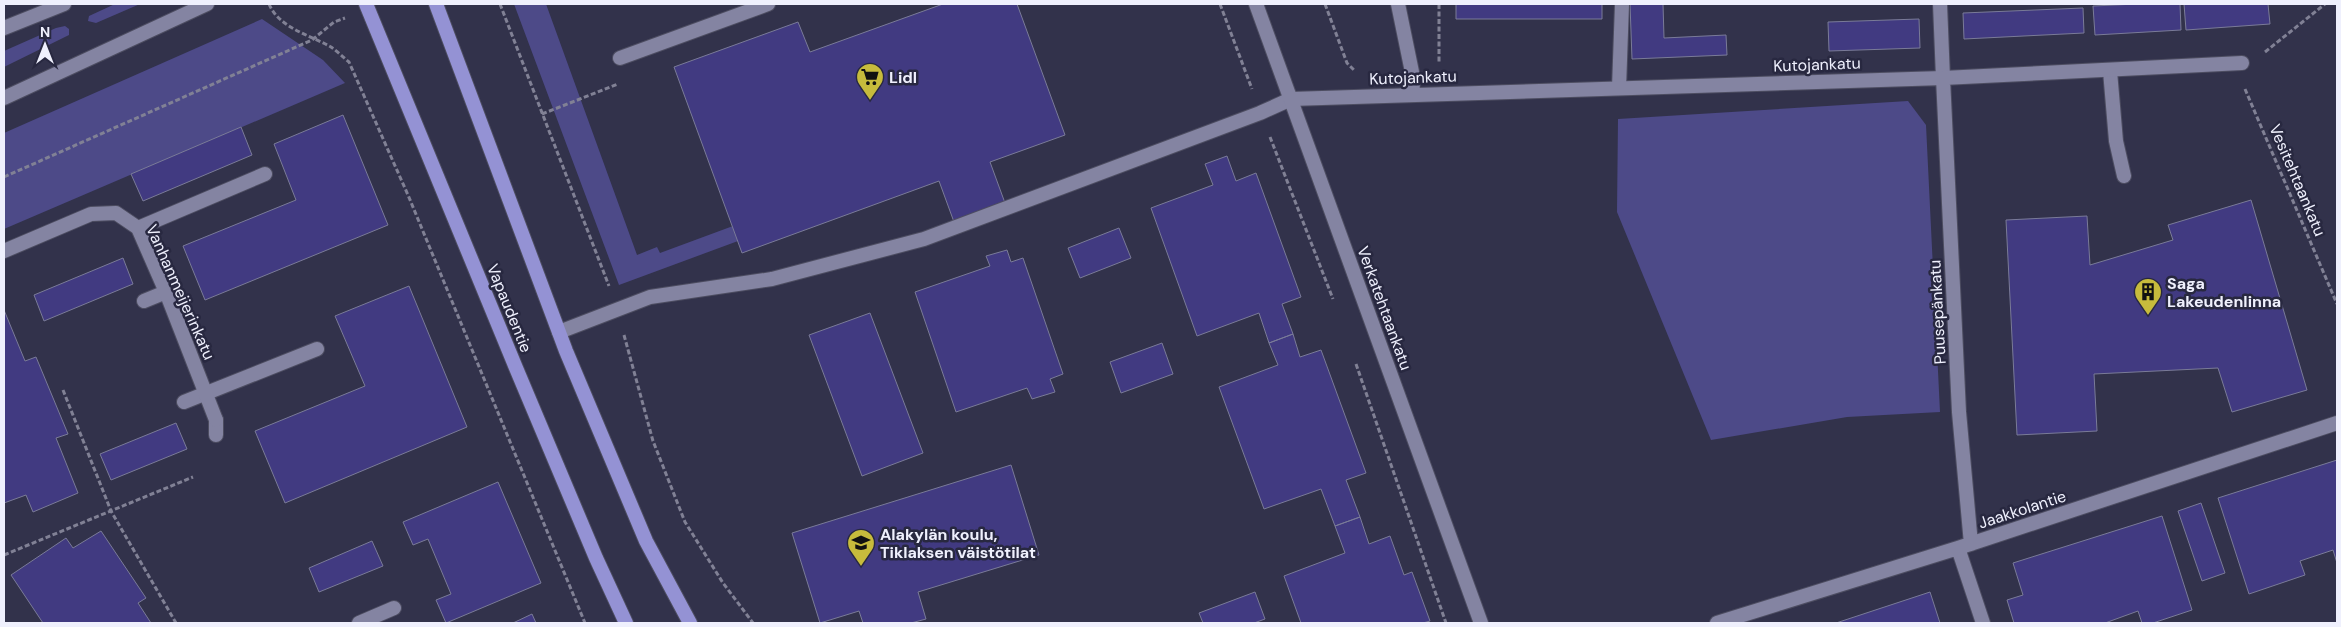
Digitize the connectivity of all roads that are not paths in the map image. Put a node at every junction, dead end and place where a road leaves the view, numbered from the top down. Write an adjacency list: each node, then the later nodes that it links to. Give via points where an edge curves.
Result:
1 (64, 4): 10 (street)
2 (207, 4): 17 (street)
3 (366, 4): 34 (main road, Vapaudentie, via 527,395)
4 (436, 4): 25 (main road)
5 (768, 4): 11 (street)
6 (1256, 4): 18 (street, Verkatehtaankatu)
7 (1398, 4): 16 (street, via 1412,72)
8 (1622, 4): 15 (street)
9 (1940, 4): 14 (street, Puusepänkatu)
10 (4, 28)
11 (620, 58)
12 (2242, 63): 13 (street, Kutojankatu)
13 (2110, 71): 14 (street, Kutojankatu); 20 (street, via 2116,141)
14 (1943, 78): 15 (street, Kutojankatu); 31 (street, Puusepänkatu)
15 (1619, 88): 16 (street, Kutojankatu)
16 (1413, 94): 18 (street, Kutojankatu)
17 (4, 98)
18 (1292, 99): 25 (street, via 924,239 772,279 650,297); 36 (street, Verkatehtaankatu)
19 (266, 174): 21 (street)
20 (2124, 176)
21 (138, 228): 22 (street, Vanhanmeijerinkatu, via 116,213 91,214); 23 (street, Vanhanmeijerinkatu)
22 (4, 251)
23 (166, 292): 24 (street); 27 (street, Vanhanmeijerinkatu)
24 (144, 301)
25 (559, 332): 35 (main road, via 646,541)
26 (317, 349): 27 (street)
27 (206, 393): 28 (street); 30 (street, Vanhanmeijerinkatu, via 216,420)
28 (184, 402)
29 (2337, 423): 31 (street, Jaakkolantie)
30 (216, 435)
31 (1964, 546): 37 (street, Jaakkolantie); 38 (street, Puusepänkatu)
32 (394, 608): 33 (street)
33 (359, 623)
34 (626, 623)
35 (690, 623)
36 (1480, 623)
37 (1717, 623)
38 (1983, 623)

